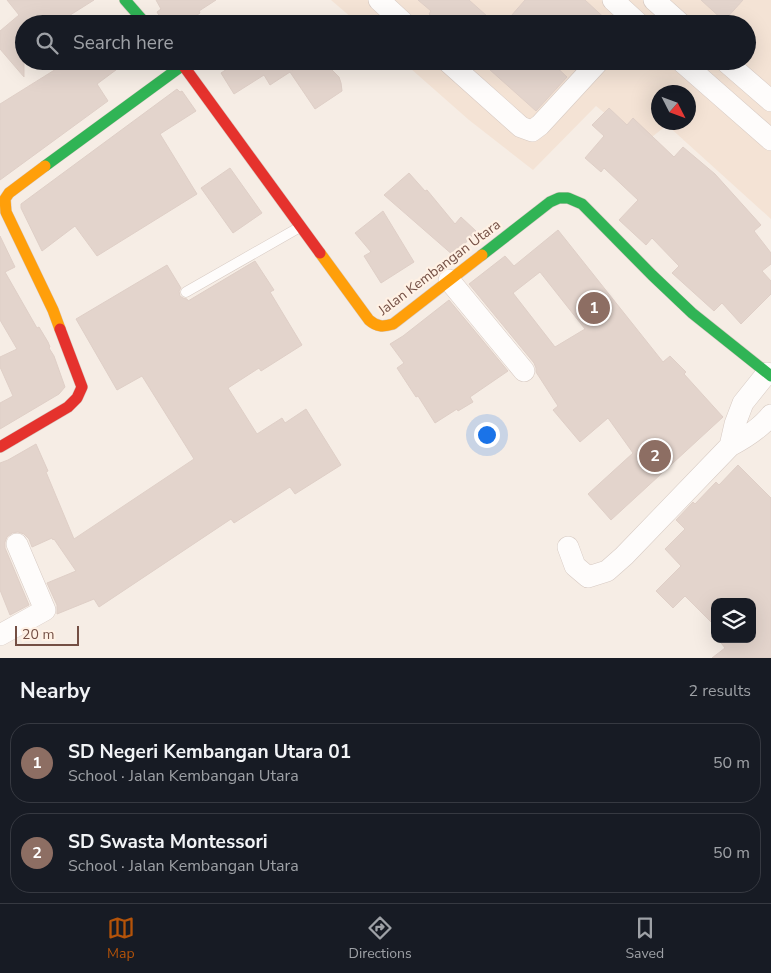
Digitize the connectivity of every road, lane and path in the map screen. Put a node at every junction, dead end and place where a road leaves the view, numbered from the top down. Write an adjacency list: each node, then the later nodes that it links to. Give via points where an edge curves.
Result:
1 (125, 0): 5 (street)
2 (378, 0): 6 (street)
3 (613, 0): 7 (street)
4 (654, 0): 8 (street); 9 (street)
5 (138, 15)
6 (395, 15)
7 (628, 15)
8 (642, 15)
9 (672, 15)
10 (173, 70): 25 (street, via 5,199 6,212 53,310 82,387 77,400 68,407)
11 (187, 70): 18 (street, Jalan Kembangan Utara)
12 (457, 70): 13 (street, via 522,128 532,131)
13 (591, 70)
14 (691, 70): 17 (street)
15 (735, 70): 16 (street)
16 (771, 101)
17 (771, 140)
18 (301, 226): 19 (street, Jalan Kembangan Utara, via 377,327 392,324); 20 (lane)
19 (449, 280): 21 (street); 22 (street, Jalan Kembangan Utara, via 545,205 565,197 573,199 582,204 692,313)
20 (186, 292)
21 (524, 371)
22 (769, 374): 24 (street, via 743,403)
23 (771, 415): 24 (street, via 749,435)
24 (730, 446): 27 (street, via 606,571 588,577 575,566)
25 (0, 447)
26 (17, 544): 28 (street, via 45,610)
27 (568, 547)
28 (0, 635)

